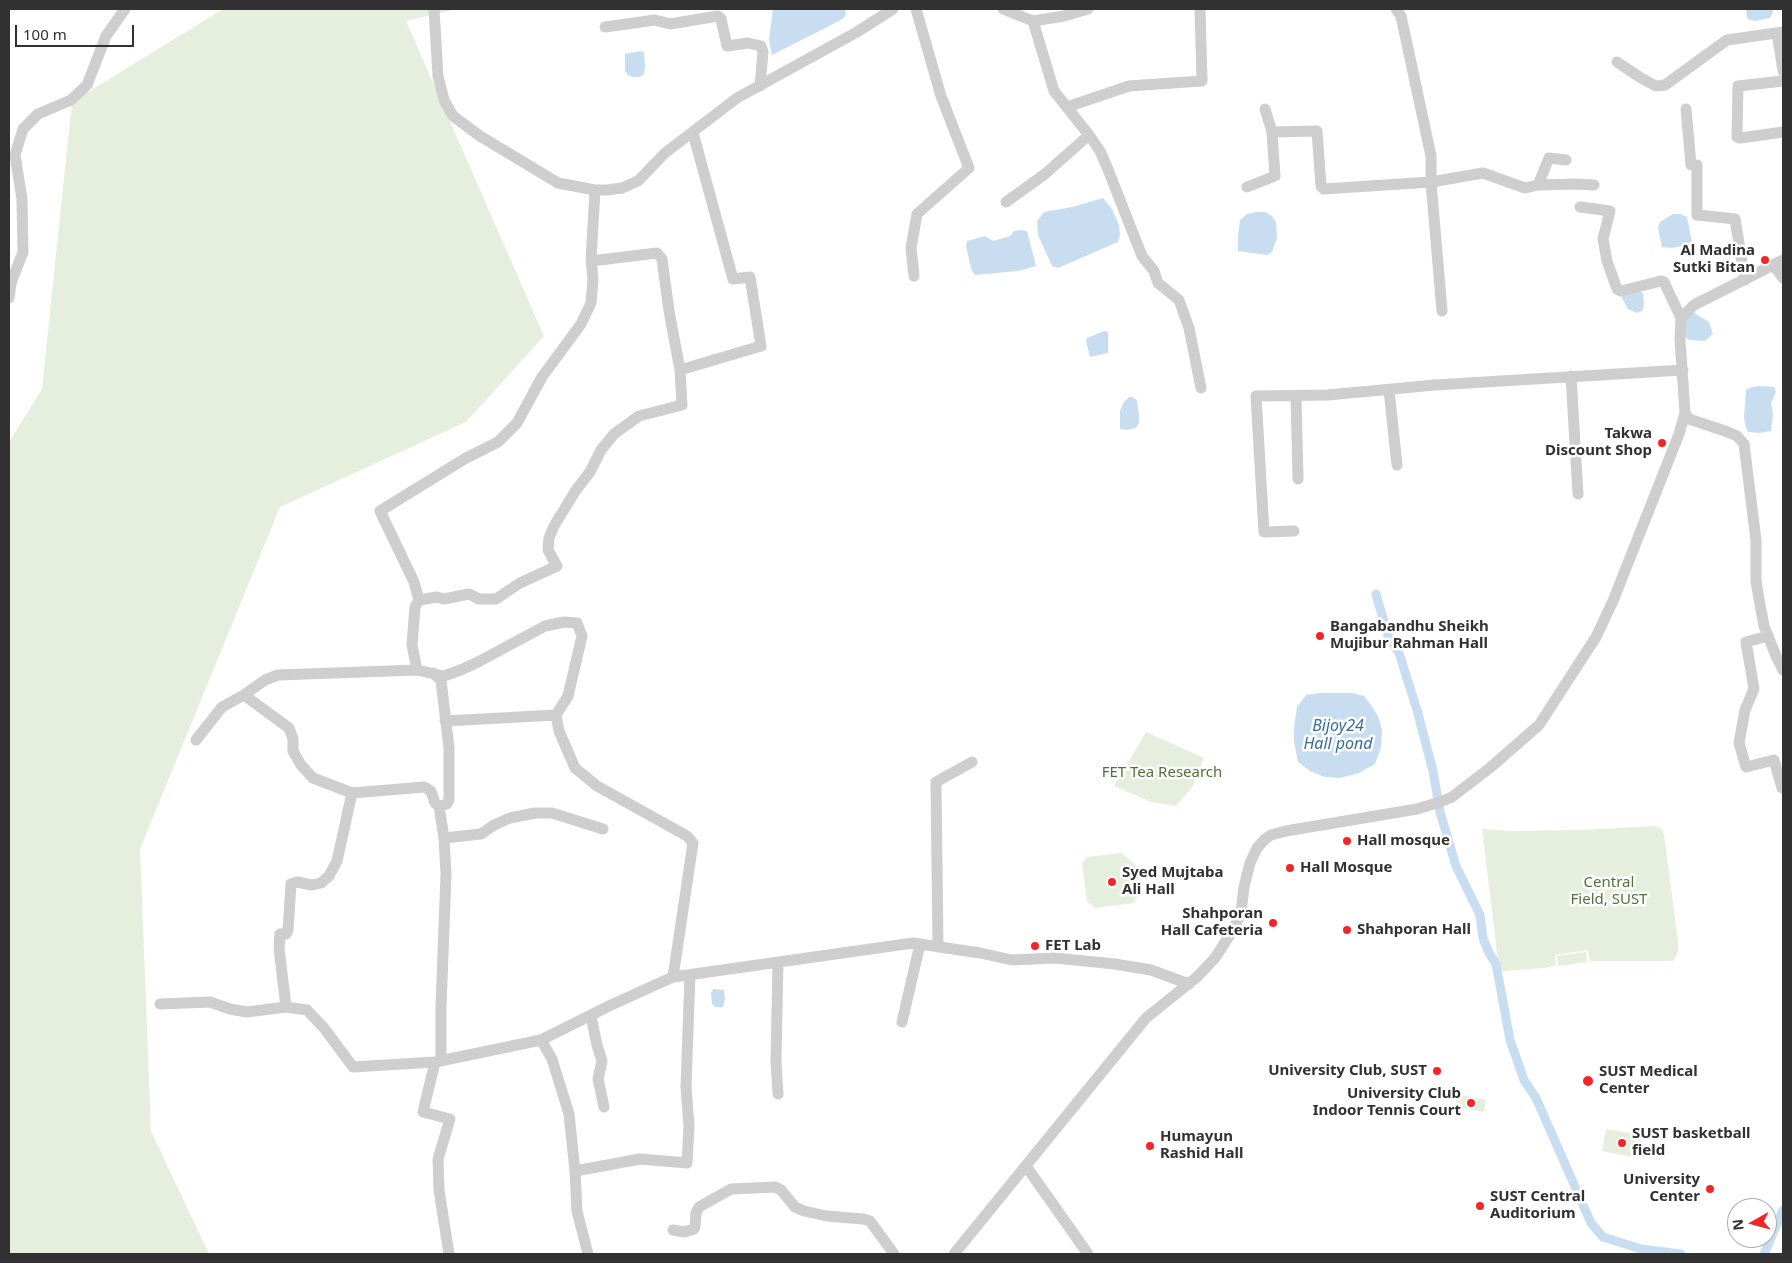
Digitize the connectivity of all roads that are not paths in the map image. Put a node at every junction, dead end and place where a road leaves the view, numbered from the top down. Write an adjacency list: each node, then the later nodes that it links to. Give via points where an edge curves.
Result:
1 (125, 9): 23 (street, via 106,36 87,85 71,100 38,114 23,129)
2 (434, 9): 29 (street, via 438,76 444,100 453,116 558,183)
3 (893, 9): 15 (street)
4 (916, 9): 34 (street, via 941,96 969,168 917,214 911,248)
5 (1003, 9): 9 (street)
6 (1088, 9): 9 (street)
7 (1200, 9): 16 (street, via 1202,81 1129,86)
8 (1396, 9): 25 (street, via 1401,16 1431,156)
9 (1033, 21): 16 (street, via 1054,92)
10 (606, 27): 15 (street, via 655,20 670,24 718,16 727,46 748,43 761,46)
11 (1780, 32): 12 (street, via 1727,40 1665,86 1656,86); 13 (street)
12 (1616, 62)
13 (1783, 71)
14 (1783, 81): 20 (street, via 1738,86 1737,137)
15 (760, 86): 21 (street, via 737,98)
16 (1067, 106): 22 (street)
17 (1266, 109): 19 (street)
18 (1686, 109): 36 (street, via 1691,165 1697,164 1697,216 1735,219)
19 (1272, 132): 25 (street, via 1317,131 1321,186 1324,190); 28 (street, via 1276,176)
20 (1783, 132)
21 (693, 133): 29 (street, via 665,153 638,181 622,188); 40 (street, via 733,279 750,277 761,346)
22 (1089, 135): 30 (street, via 1045,174); 43 (street, via 1100,151 1142,256 1154,271 1158,283 1179,300 1189,328)
23 (12, 159): 37 (street, via 22,199 23,252)
24 (1566, 160): 26 (street, via 1549,158)
25 (1431, 182): 26 (street, via 1483,173 1522,188); 38 (street)
26 (1538, 185): 27 (street)
27 (1594, 186)
28 (1247, 187)
29 (595, 190): 32 (street)
30 (1006, 202)
31 (1580, 207): 39 (street, via 1610,211 1602,239 1616,289 1621,291 1664,282)
32 (591, 262): 40 (street, via 656,253 662,259); 51 (street, via 591,303 582,324 542,377 517,423 498,442 380,511 414,582)
33 (1778, 263): 35 (street); 36 (street)
34 (914, 276)
35 (1783, 278)
36 (1745, 280): 39 (street, via 1694,305)
37 (9, 298)
38 (1442, 311)
39 (1681, 318): 41 (street)
40 (680, 370): 51 (street, via 682,405 639,416 614,434 601,450 549,538 548,550 557,566 520,583 496,599 479,599 469,594 444,600 437,597)
41 (1683, 370): 42 (street); 46 (street)
42 (1571, 376): 44 (street); 49 (street)
43 (1200, 388)
44 (1389, 390): 45 (street); 47 (street)
45 (1296, 396): 48 (street); 50 (street, via 1256,396 1264,532)
46 (1685, 413): 52 (street, via 1689,419 1728,432 1744,444 1756,540 1756,581); 71 (street, via 1613,601 1596,637 1539,725 1491,767 1452,797 1438,803 1271,835 1257,848 1250,863 1240,913 1233,930 1215,958)
47 (1397, 464)
48 (1298, 479)
49 (1578, 494)
50 (1294, 531)
51 (419, 600): 53 (street, via 414,607 412,645)
52 (1768, 636): 54 (street); 61 (street, via 1746,642 1754,689 1745,710 1739,743 1746,767 1774,760)
53 (418, 670): 55 (street); 56 (street, via 278,675 264,680)
54 (1783, 670)
55 (431, 672): 57 (street, via 444,676 545,626 577,623 582,636 568,696); 58 (street, via 441,680)
56 (244, 695): 59 (street, via 222,707); 62 (street, via 289,728 293,750 314,778)
57 (556, 715): 58 (street); 70 (street, via 565,746 575,768 583,776 687,836 692,843)
58 (445, 721): 63 (street, via 450,800)
59 (196, 740)
60 (972, 762): 67 (street, via 936,782)
61 (1783, 787)
62 (352, 793): 63 (street, via 424,787); 73 (street, via 337,861 329,876 312,885 291,884 288,930 286,934 280,934 279,948)
63 (439, 806): 65 (street)
64 (603, 828): 65 (street, via 552,813 535,814 510,818 481,834)
65 (444, 838): 77 (street, via 446,874)
66 (920, 944): 67 (street); 68 (street); 75 (street)
67 (938, 947): 71 (street, via 1012,960 1055,958 1115,964 1151,970)
68 (778, 962): 69 (street); 78 (street)
69 (690, 974): 70 (street); 81 (street, via 686,1163 640,1159)
70 (673, 977): 74 (street)
71 (1189, 984): 80 (street, via 1146,1018)
72 (160, 1004): 73 (street, via 210,1002 247,1012)
73 (286, 1007): 77 (street, via 307,1010 353,1067)
74 (591, 1016): 76 (street); 79 (street, via 602,1061 598,1079)
75 (902, 1022)
76 (541, 1040): 77 (street); 81 (street, via 552,1059 569,1114)
77 (438, 1062): 83 (street, via 423,1112 450,1119 438,1159 439,1190)
78 (778, 1094)
79 (604, 1107)
80 (1026, 1166): 86 (street); 87 (street)
81 (575, 1171): 84 (street, via 577,1211)
82 (673, 1230): 85 (street, via 684,1232 694,1229 699,1207 731,1189 775,1187 795,1207 827,1216 870,1221)
83 (449, 1254)
84 (588, 1254)
85 (894, 1254)
86 (954, 1254)
87 (1088, 1254)

